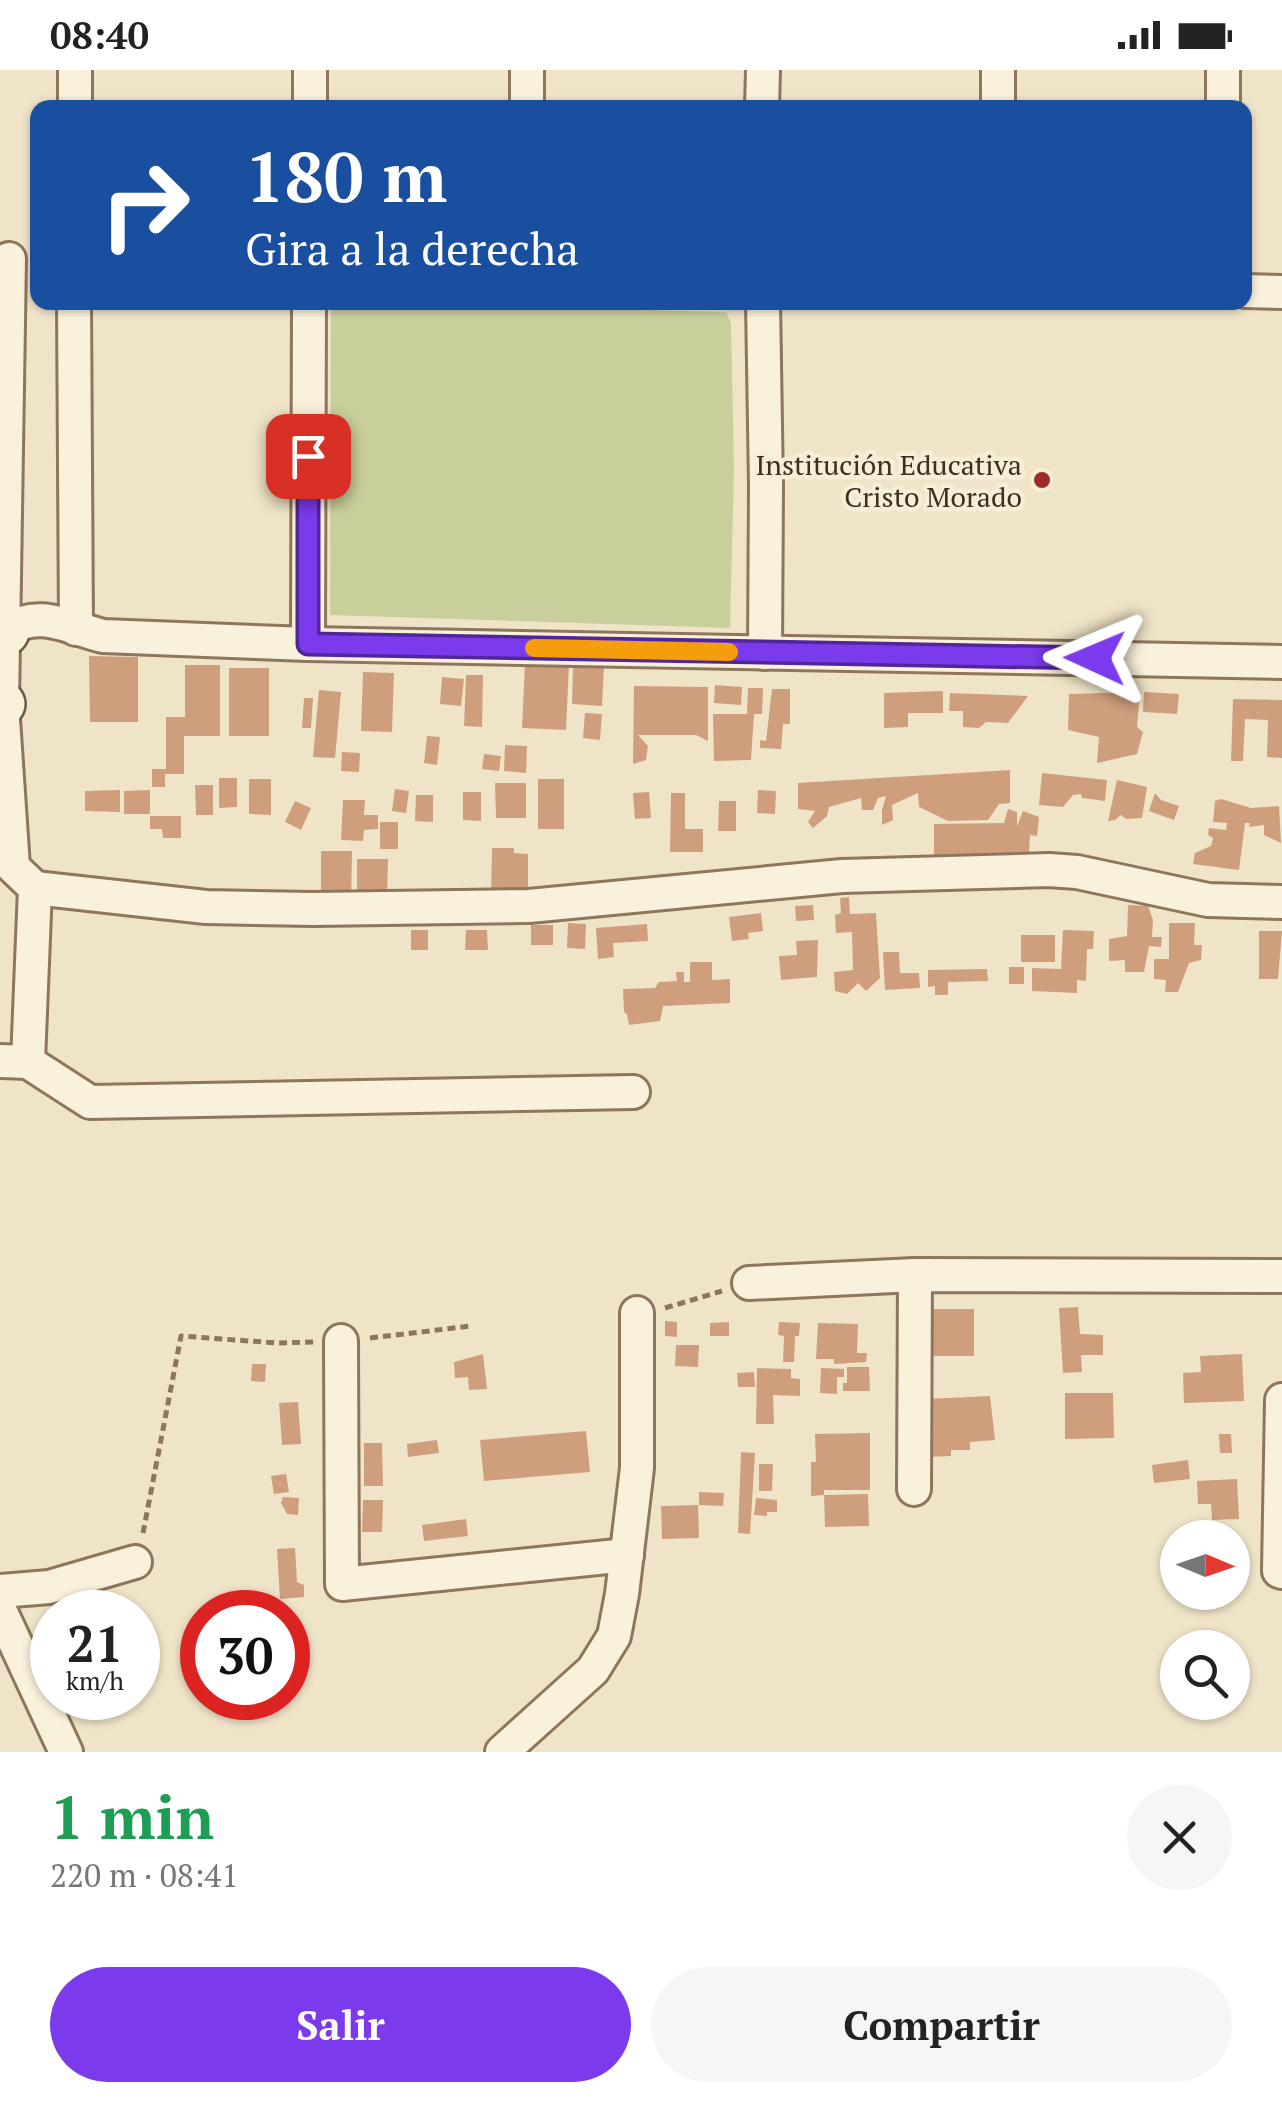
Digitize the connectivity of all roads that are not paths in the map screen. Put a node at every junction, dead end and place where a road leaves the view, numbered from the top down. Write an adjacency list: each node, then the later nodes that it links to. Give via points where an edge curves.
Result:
1 (75, 70): 7 (street)
2 (310, 70): 8 (street)
3 (528, 70): 9 (street)
4 (764, 70): 10 (street)
5 (998, 70): 11 (street)
6 (1223, 70): 12 (street)
7 (75, 100)
8 (310, 100)
9 (527, 100)
10 (762, 100)
11 (998, 100)
12 (1223, 100)
13 (16, 259): 20 (street)
14 (1252, 291): 15 (street)
15 (1282, 292)
16 (74, 310): 19 (street)
17 (309, 310): 21 (street)
18 (762, 310): 22 (street)
19 (76, 630): 20 (street, via 42,620); 21 (street)
20 (3, 632): 24 (street)
21 (308, 644): 22 (street)
22 (764, 652): 23 (street)
23 (1282, 662)
24 (1, 704): 25 (street, via 13,867)
25 (35, 888): 26 (street, via 206,907 529,906 842,876 1049,870 1208,900); 27 (street)
26 (1282, 902)
27 (14, 1062): 28 (street, via 90,1102)
28 (633, 1092)
29 (915, 1275): 30 (street); 31 (street); 35 (street)
30 (1282, 1276)
31 (749, 1283)
32 (637, 1313): 36 (street, via 636,1468)
33 (341, 1341): 36 (street, via 342,1584)
34 (1282, 1400): 38 (street)
35 (914, 1489)
36 (627, 1555): 42 (street, via 614,1636 593,1670)
37 (136, 1562): 39 (street, via 49,1587)
38 (1282, 1572)
39 (0, 1591)
40 (0, 1610): 41 (street)
41 (66, 1752)
42 (502, 1752)

